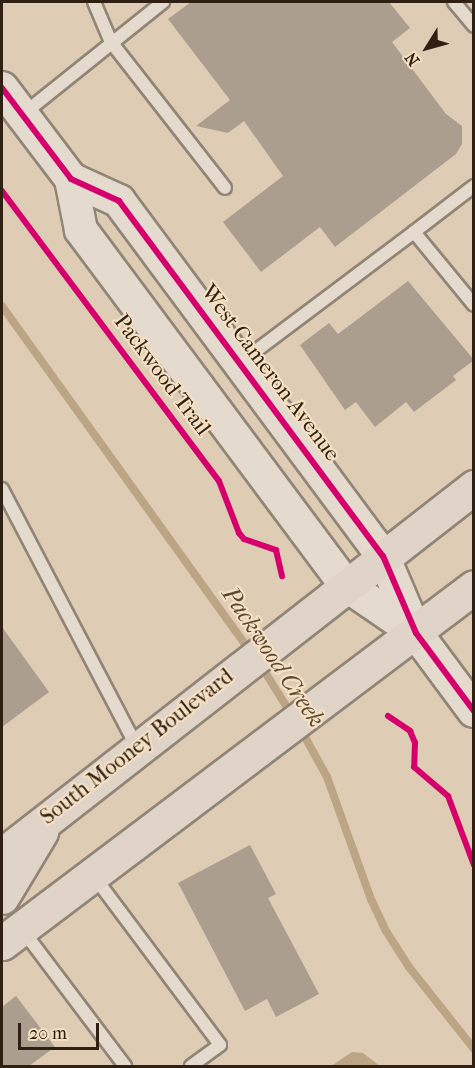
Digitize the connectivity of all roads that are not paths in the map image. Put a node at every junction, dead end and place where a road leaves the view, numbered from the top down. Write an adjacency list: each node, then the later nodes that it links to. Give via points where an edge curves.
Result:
1 (94, 2): 5 (lane)
2 (163, 2): 5 (lane)
3 (454, 2): 4 (lane)
4 (474, 26)
5 (111, 42): 7 (lane); 10 (lane)
6 (2, 88): 7 (street, West Cameron Avenue)
7 (22, 115): 8 (street, West Cameron Avenue)
8 (71, 179): 13 (street, West Cameron Avenue, via 119,201); 17 (street, West Cameron Avenue, via 81,230)
9 (474, 186): 11 (lane)
10 (225, 188)
11 (414, 232): 12 (lane); 13 (lane)
12 (474, 305)
13 (240, 363): 16 (street, West Cameron Avenue)
14 (474, 487): 16 (main road, South Mooney Boulevard)
15 (2, 489): 21 (lane)
16 (383, 556): 17 (main road, South Mooney Boulevard); 19 (street, West Cameron Avenue)
17 (346, 585): 19 (street, West Cameron Avenue); 21 (main road, South Mooney Boulevard)
18 (474, 587): 19 (main road)
19 (416, 633): 20 (street, West Cameron Avenue); 24 (main road)
20 (474, 711)
21 (137, 747): 22 (main road, South Mooney Boulevard)
22 (52, 814): 23 (main road, South Mooney Boulevard); 25 (main road)
23 (2, 855)
24 (92, 874): 26 (main road); 28 (lane, via 220,1045)
25 (2, 897)
26 (11, 936): 27 (lane)
27 (126, 1066)
28 (191, 1066)

